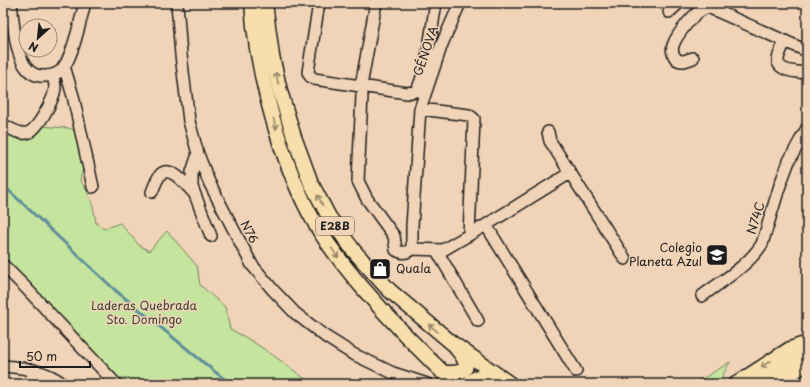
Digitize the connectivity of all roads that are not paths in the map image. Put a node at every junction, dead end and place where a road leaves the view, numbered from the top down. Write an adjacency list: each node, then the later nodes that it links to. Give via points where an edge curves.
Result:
1 (11, 3): 18 (street, via 20,59 26,69 36,75)
2 (85, 3): 16 (street, via 72,49)
3 (177, 3): 24 (street, N76, via 189,121)
4 (252, 3): 47 (main road, E28B, one-way to 47, via 268,101 297,189 316,226 341,262 388,318)
5 (265, 3): 40 (main road, E28B, one-way to 5, via 389,290 328,217 311,183 280,91 272,56)
6 (319, 3): 19 (street, via 308,72 314,79)
7 (376, 3): 19 (street)
8 (436, 3): 19 (street, via 426,60 416,91 407,93)
9 (460, 3): 20 (street, GÉNOVA, via 442,44)
10 (679, 3): 12 (street)
11 (706, 5): 13 (street); 15 (street, via 695,15 672,48 672,53 679,60)
12 (669, 12)
13 (785, 41): 14 (street); 17 (street, via 779,56 779,65 788,70)
14 (807, 51)
15 (693, 58)
16 (64, 66): 18 (street); 26 (street)
17 (807, 73)
18 (53, 76): 21 (street, via 55,89 51,100 33,130 20,133)
19 (361, 90): 33 (street, via 358,181 366,199)
20 (420, 109): 29 (street, GÉNOVA); 31 (street, via 468,116 474,120)
21 (3, 125)
22 (807, 128): 38 (street, N74C, via 789,161 762,244 750,260)
23 (548, 132): 25 (street, via 550,141)
24 (198, 154): 28 (street, via 192,172); 52 (street, N76, via 216,196 252,265 295,313 353,354 393,373)
25 (570, 173): 30 (street); 36 (street)
26 (93, 187)
27 (152, 192): 28 (street, via 161,174 169,172 177,176)
28 (193, 192): 32 (street)
29 (412, 226): 33 (street); 34 (street, GÉNOVA)
30 (486, 226): 31 (street); 46 (street)
31 (470, 235): 35 (street, via 443,250)
32 (211, 236)
33 (394, 236): 34 (street, via 398,252 404,253)
34 (412, 249): 35 (street)
35 (436, 251): 39 (street)
36 (625, 259)
37 (3, 265): 51 (street)
38 (702, 296)
39 (478, 321)
40 (452, 343): 47 (main road, via 462,355 466,366 458,374); 55 (main road, E28B)
41 (807, 343): 48 (main road, one-way to 48, via 770,360)
42 (807, 349): 48 (main road)
43 (807, 363): 57 (main road)
44 (3, 366): 45 (street)
45 (34, 370): 49 (street); 50 (street, via 55,377)
46 (576, 372)
47 (443, 373): 53 (main road, E28B)
48 (752, 381): 56 (main road)
49 (30, 384)
50 (63, 384)
51 (116, 384)
52 (428, 384)
53 (455, 384)
54 (469, 384): 55 (main road, via 474,379 484,376)
55 (510, 384)
56 (736, 384)
57 (777, 384)

